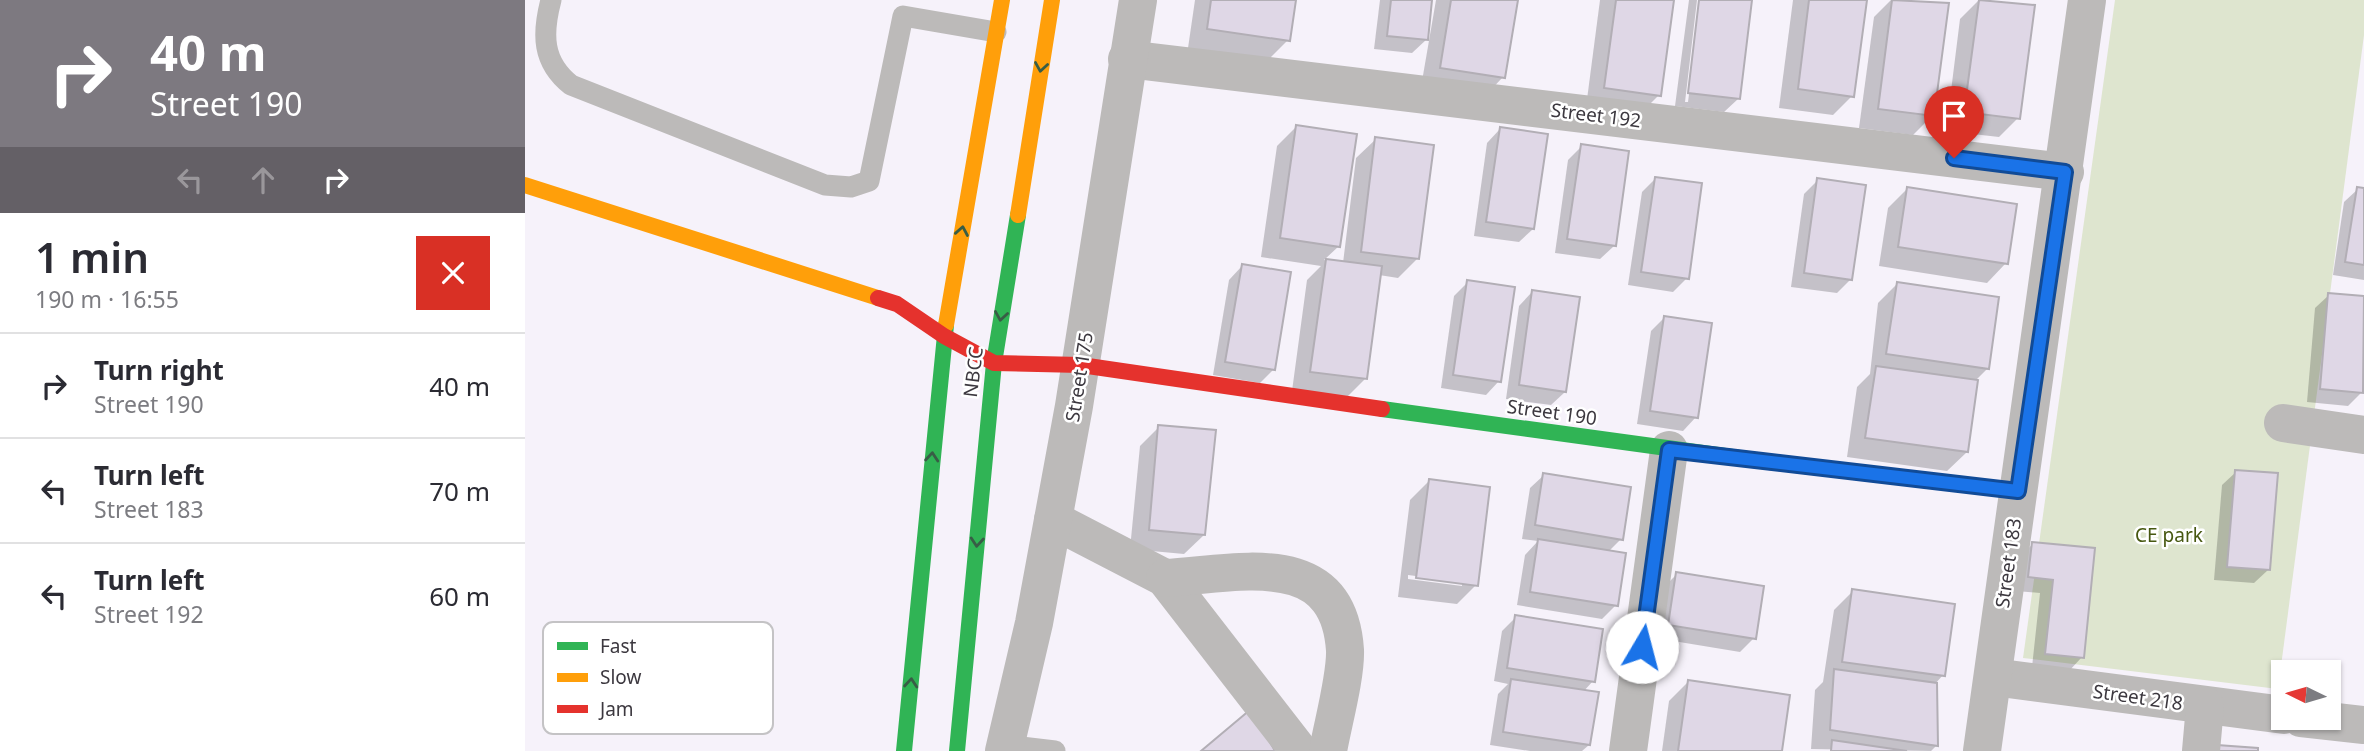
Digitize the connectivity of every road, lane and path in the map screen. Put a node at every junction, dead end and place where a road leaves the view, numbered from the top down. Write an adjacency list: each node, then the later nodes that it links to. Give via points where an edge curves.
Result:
1 (551, 0): 6 (lane, via 543,29 549,57 560,76 572,85 825,185 851,187 869,181)
2 (1002, 0): 7 (street)
3 (1052, 0): 12 (street, NBCC, one-way to 12)
4 (1137, 0): 8 (street, Street 175)
5 (2087, 0): 9 (street, Street 183)
6 (905, 8): 7 (lane)
7 (996, 32): 11 (street, one-way to 7)
8 (1127, 59): 9 (street, Street 192); 13 (street, Street 175)
9 (2065, 172): 17 (street, Street 183)
10 (525, 185): 11 (street, via 897,304)
11 (944, 336): 12 (street); 26 (street, one-way to 11)
12 (994, 363): 13 (street, Street 190); 27 (street, NBCC, one-way to 27)
13 (1081, 365): 16 (street, Street 190); 18 (street, Street 175)
14 (2283, 424): 15 (street)
15 (2364, 435)
16 (1669, 450): 17 (street, Street 190); 31 (street)
17 (2018, 491): 20 (street, Street 183)
18 (1053, 520): 19 (street); 25 (street, Street 175)
19 (1165, 578): 29 (street); 30 (street, via 1276,572 1313,583 1338,609 1345,652)
20 (1993, 677): 21 (street, Street 218); 32 (street, Street 183)
21 (2204, 706): 22 (street, Street 218); 33 (street)
22 (2271, 714)
23 (2341, 722): 24 (street)
24 (2364, 725)
25 (1005, 748): 28 (lane)
26 (904, 751)
27 (957, 751)
28 (1055, 751)
29 (1299, 751)
30 (1328, 751)
31 (1628, 751)
32 (1982, 751)
33 (2201, 751)

